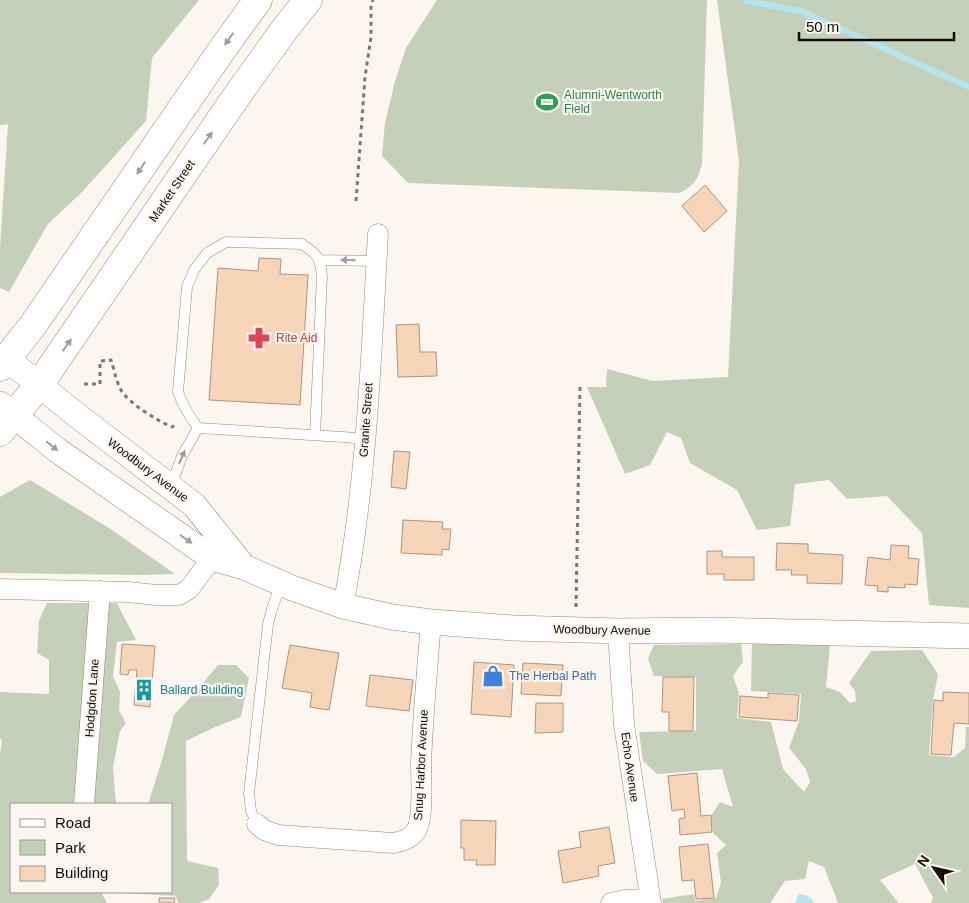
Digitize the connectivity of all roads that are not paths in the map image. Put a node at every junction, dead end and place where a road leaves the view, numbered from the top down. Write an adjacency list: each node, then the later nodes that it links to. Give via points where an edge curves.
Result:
1 (258, 0): 6 (main road, one-way to 6, via 33,325)
2 (308, 0): 7 (main road, Market Street, one-way to 2, via 236,97)
3 (378, 234): 5 (street, Granite Street)
4 (320, 260): 5 (lane, one-way to 4); 9 (lane, via 302,244 226,242 208,253 194,270 187,287 178,392 182,406); 10 (lane)
5 (376, 261): 11 (street, Granite Street)
6 (2, 360): 7 (street, Woodbury Avenue)
7 (39, 385): 8 (main road, Woodbury Avenue); 12 (street, Woodbury Avenue)
8 (5, 417): 13 (street, Woodbury Avenue, one-way to 13)
9 (198, 428): 10 (lane); 12 (lane, one-way to 9)
10 (315, 436): 11 (lane)
11 (366, 438): 18 (street, Granite Street)
12 (170, 487): 14 (street, Woodbury Avenue, via 194,505)
13 (212, 558): 14 (street, Woodbury Avenue); 17 (street, via 189,589 179,595)
14 (244, 567): 15 (street, Woodbury Avenue)
15 (281, 583): 18 (street, Woodbury Avenue); 23 (lane, via 268,624 249,793)
16 (0, 590): 17 (street)
17 (100, 591): 22 (street, Hodgdon Lane)
18 (343, 606): 19 (street, Woodbury Avenue)
19 (431, 622): 20 (street, Woodbury Avenue); 23 (street, Snug Harbor Avenue, via 421,764 421,817 408,840 393,843 278,836)
20 (618, 631): 21 (street, Woodbury Avenue); 24 (street, Echo Avenue, via 624,724)
21 (969, 636)
22 (84, 803)
23 (257, 824)
24 (651, 901): 25 (street)
25 (611, 903)

